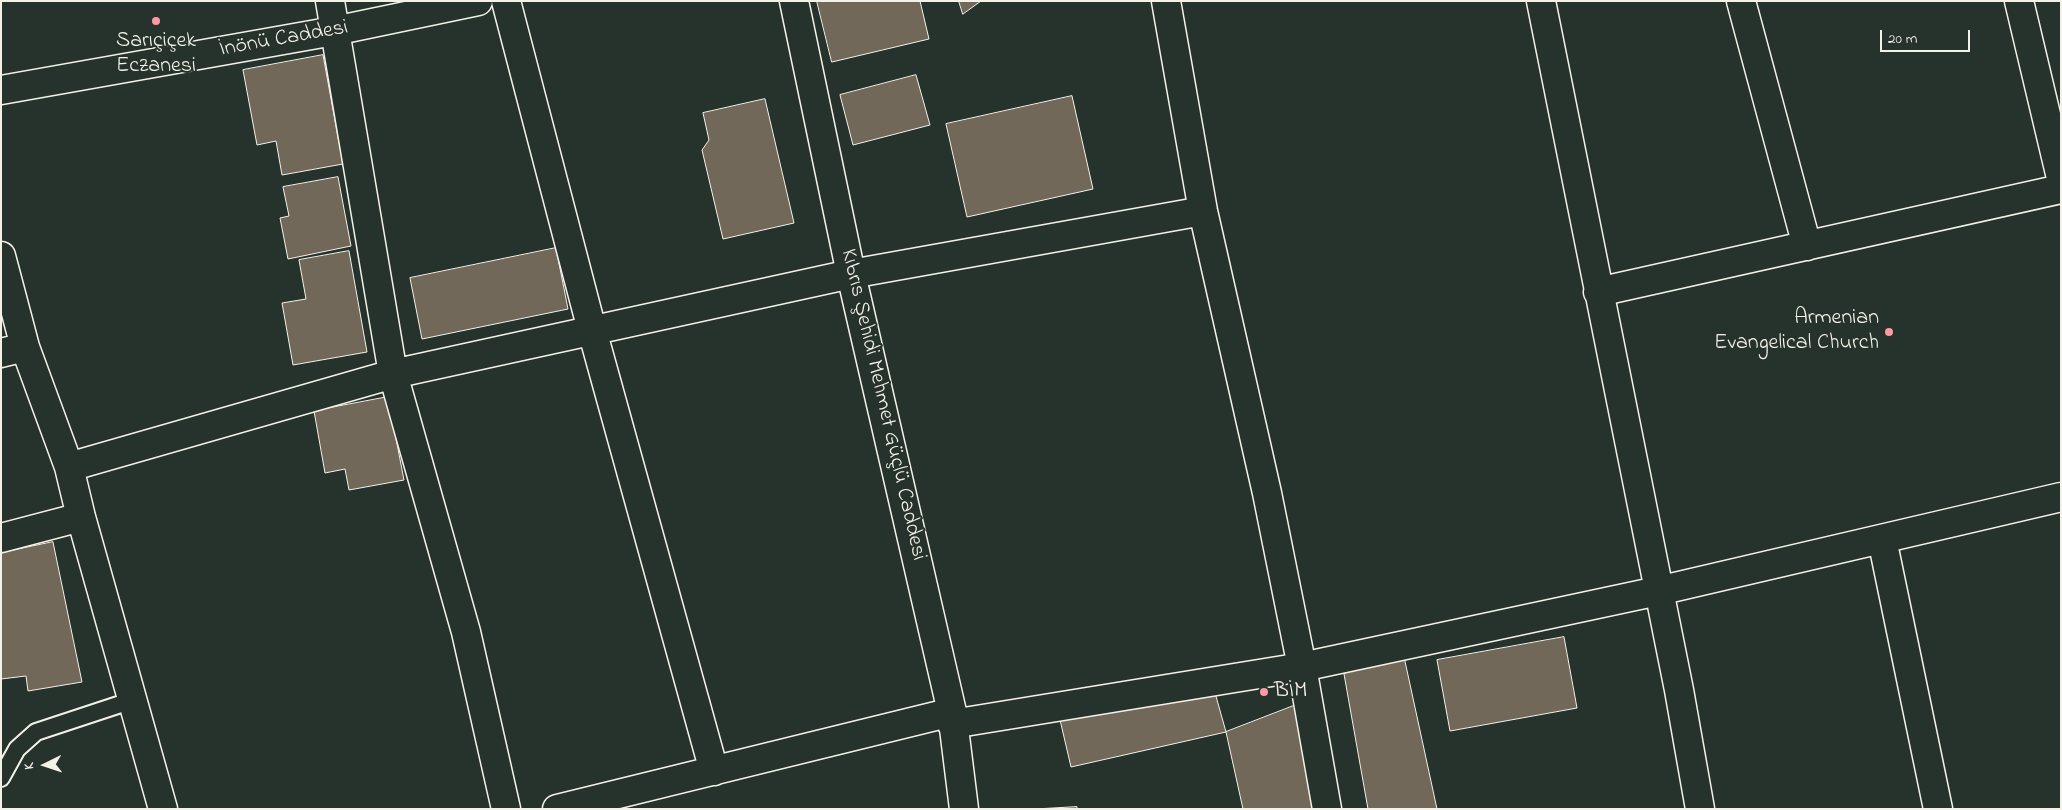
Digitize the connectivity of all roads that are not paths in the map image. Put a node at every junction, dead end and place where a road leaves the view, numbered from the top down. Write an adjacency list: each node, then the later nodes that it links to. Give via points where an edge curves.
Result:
1 (330, 1): 9 (street)
2 (478, 1): 9 (street, İnönü Caddesi)
3 (506, 1): 18 (street)
4 (794, 1): 16 (street, Kıbrıs Şehidi Mehmet Güçlü Caddesi)
5 (1166, 1): 13 (street)
6 (1541, 1): 17 (street)
7 (1741, 1): 14 (street)
8 (2019, 1): 11 (street)
9 (334, 31): 10 (street, İnönü Caddesi); 20 (street)
10 (1, 90)
11 (2061, 178)
12 (2061, 188): 14 (street)
13 (1203, 211): 16 (street); 27 (street, via 1267,492)
14 (1807, 246): 17 (street)
15 (1, 256): 19 (street)
16 (852, 274): 18 (street); 29 (street, Kıbrıs Şehidi Mehmet Güçlü Caddesi)
17 (1598, 292): 26 (street)
18 (592, 330): 20 (street); 30 (street)
19 (13, 350): 21 (street)
20 (393, 374): 21 (street); 33 (street, via 466,632)
21 (69, 467): 23 (street)
22 (2061, 497): 25 (street)
23 (81, 517): 24 (street); 28 (street)
24 (1, 538)
25 (1882, 539): 26 (street); 38 (street)
26 (1658, 591): 27 (street); 37 (street)
27 (1302, 667): 29 (street); 36 (street)
28 (133, 700): 31 (lane, via 36,732 17,749); 32 (street)
29 (952, 718): 30 (street); 35 (street, Kıbrıs Şehidi Mehmet Güçlü Caddesi)
30 (714, 771): 34 (street)
31 (1, 778)
32 (163, 809)
33 (506, 809)
34 (557, 809)
35 (964, 809)
36 (1327, 809)
37 (1700, 809)
38 (1938, 809)

